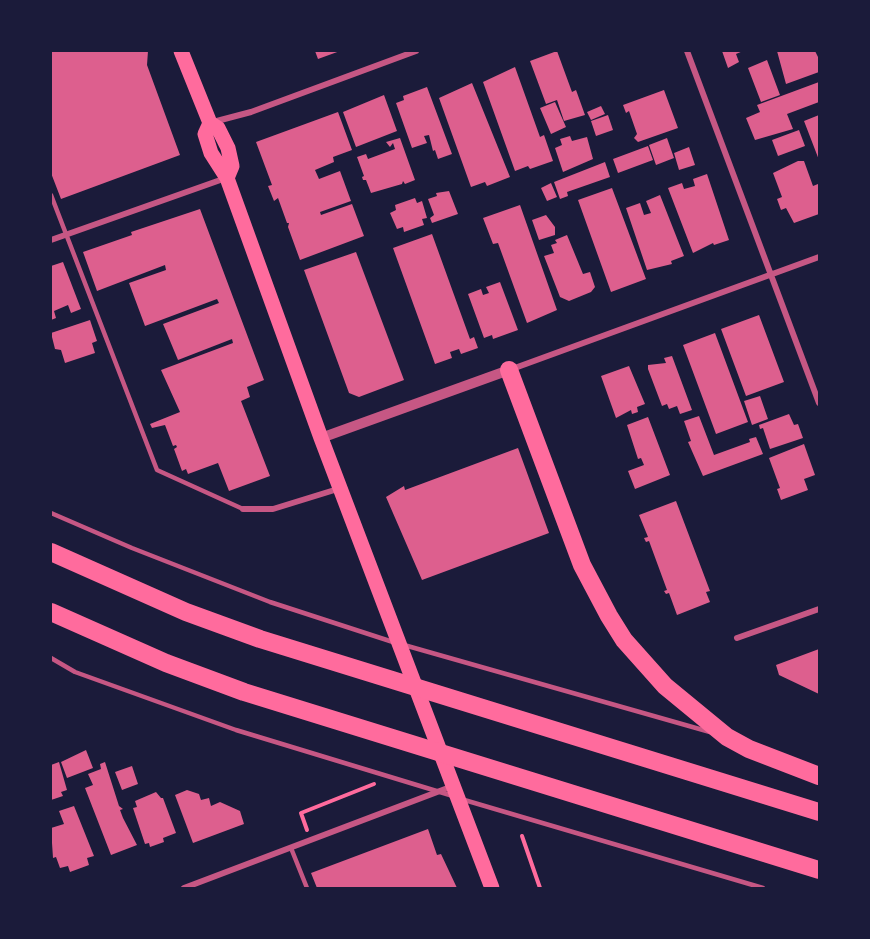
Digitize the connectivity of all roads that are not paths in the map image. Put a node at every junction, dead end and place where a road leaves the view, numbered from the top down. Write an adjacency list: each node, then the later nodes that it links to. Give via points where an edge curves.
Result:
1 (181, 51): 4 (main road)
2 (416, 51): 4 (street)
3 (687, 51): 10 (street)
4 (210, 123): 5 (main road, via 218,128 228,148 232,166)
5 (227, 178): 7 (street); 13 (main road)
6 (51, 195): 7 (lane)
7 (66, 235): 8 (street); 15 (lane, via 157,470)
8 (51, 240)
9 (819, 256): 10 (street)
10 (770, 274): 11 (street); 12 (street)
11 (509, 370): 13 (street); 22 (highway, via 561,514 609,616 665,686)
12 (819, 403)
13 (321, 438): 14 (main road)
14 (340, 488): 15 (street, via 273,509); 24 (main road)
15 (243, 509)
16 (51, 513): 22 (lane, via 270,603 519,680)
17 (51, 552): 25 (highway, via 186,612 260,639)
18 (819, 609): 20 (street)
19 (51, 612): 27 (highway, via 244,693)
20 (737, 638)
21 (51, 658): 31 (lane, via 75,672 236,730)
22 (727, 737): 23 (highway)
23 (819, 776)
24 (453, 786): 26 (street); 30 (main road)
25 (819, 812)
26 (291, 848): 28 (street); 29 (lane)
27 (819, 870)
28 (184, 888)
29 (307, 888)
30 (492, 888)
31 (763, 888)

